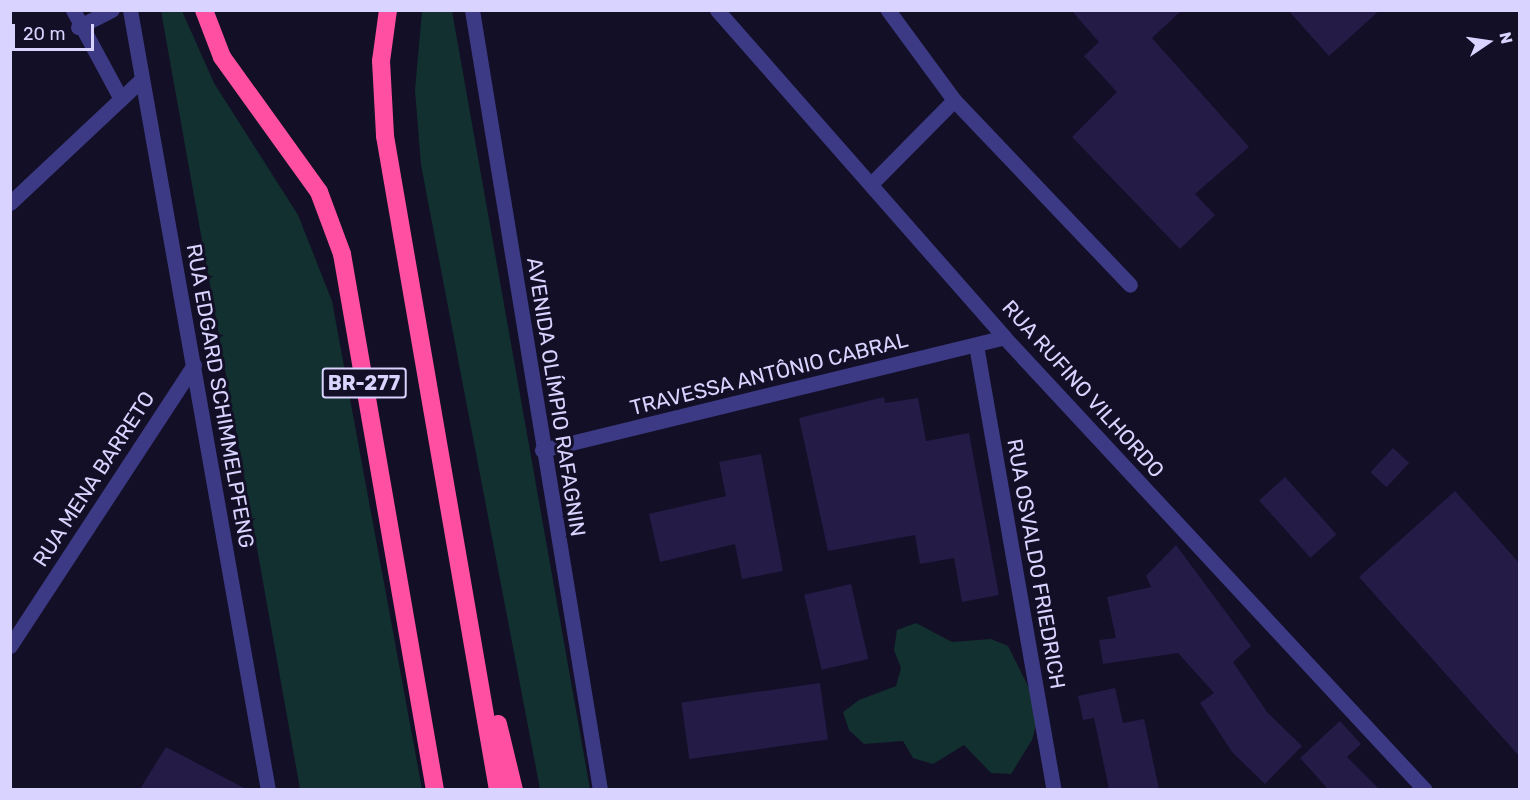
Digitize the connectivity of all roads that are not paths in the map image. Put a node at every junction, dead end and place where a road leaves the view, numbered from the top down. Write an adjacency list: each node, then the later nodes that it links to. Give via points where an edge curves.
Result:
1 (73, 10): 9 (street)
2 (112, 10): 9 (street)
3 (130, 10): 10 (street, RUA EDGARD SCHIMMELPFENG)
4 (204, 10): 23 (highway, BR-277, via 222,57 319,192 342,254)
5 (388, 10): 20 (highway, BR-277, via 381,60 385,136)
6 (472, 10): 19 (street, AVENIDA OLÍMPIO RAFAGNIN)
7 (717, 10): 13 (street, RUA RUFINO VILHORDO)
8 (888, 10): 12 (street)
9 (78, 27): 11 (street)
10 (141, 80): 11 (street); 18 (street, RUA EDGARD SCHIMMELPFENG)
11 (121, 99): 14 (street)
12 (954, 100): 13 (street); 15 (street)
13 (871, 184): 16 (street, RUA RUFINO VILHORDO)
14 (10, 202)
15 (1130, 285)
16 (1004, 337): 17 (street, TRAVESSA ANTÔNIO CABRAL); 28 (street, RUA RUFINO VILHORDO)
17 (976, 345): 19 (street, TRAVESSA ANTÔNIO CABRAL); 27 (street, RUA OSVALDO FRIEDRICH)
18 (194, 366): 21 (street, RUA MENA BARRETO); 22 (street, RUA EDGARD SCHIMMELPFENG)
19 (542, 450): 26 (street, AVENIDA OLÍMPIO RAFAGNIN)
20 (462, 580): 24 (highway, BR-277); 25 (highway)
21 (10, 646)
22 (268, 789)
23 (435, 789)
24 (498, 789)
25 (514, 789)
26 (600, 789)
27 (1054, 789)
28 (1425, 789)

